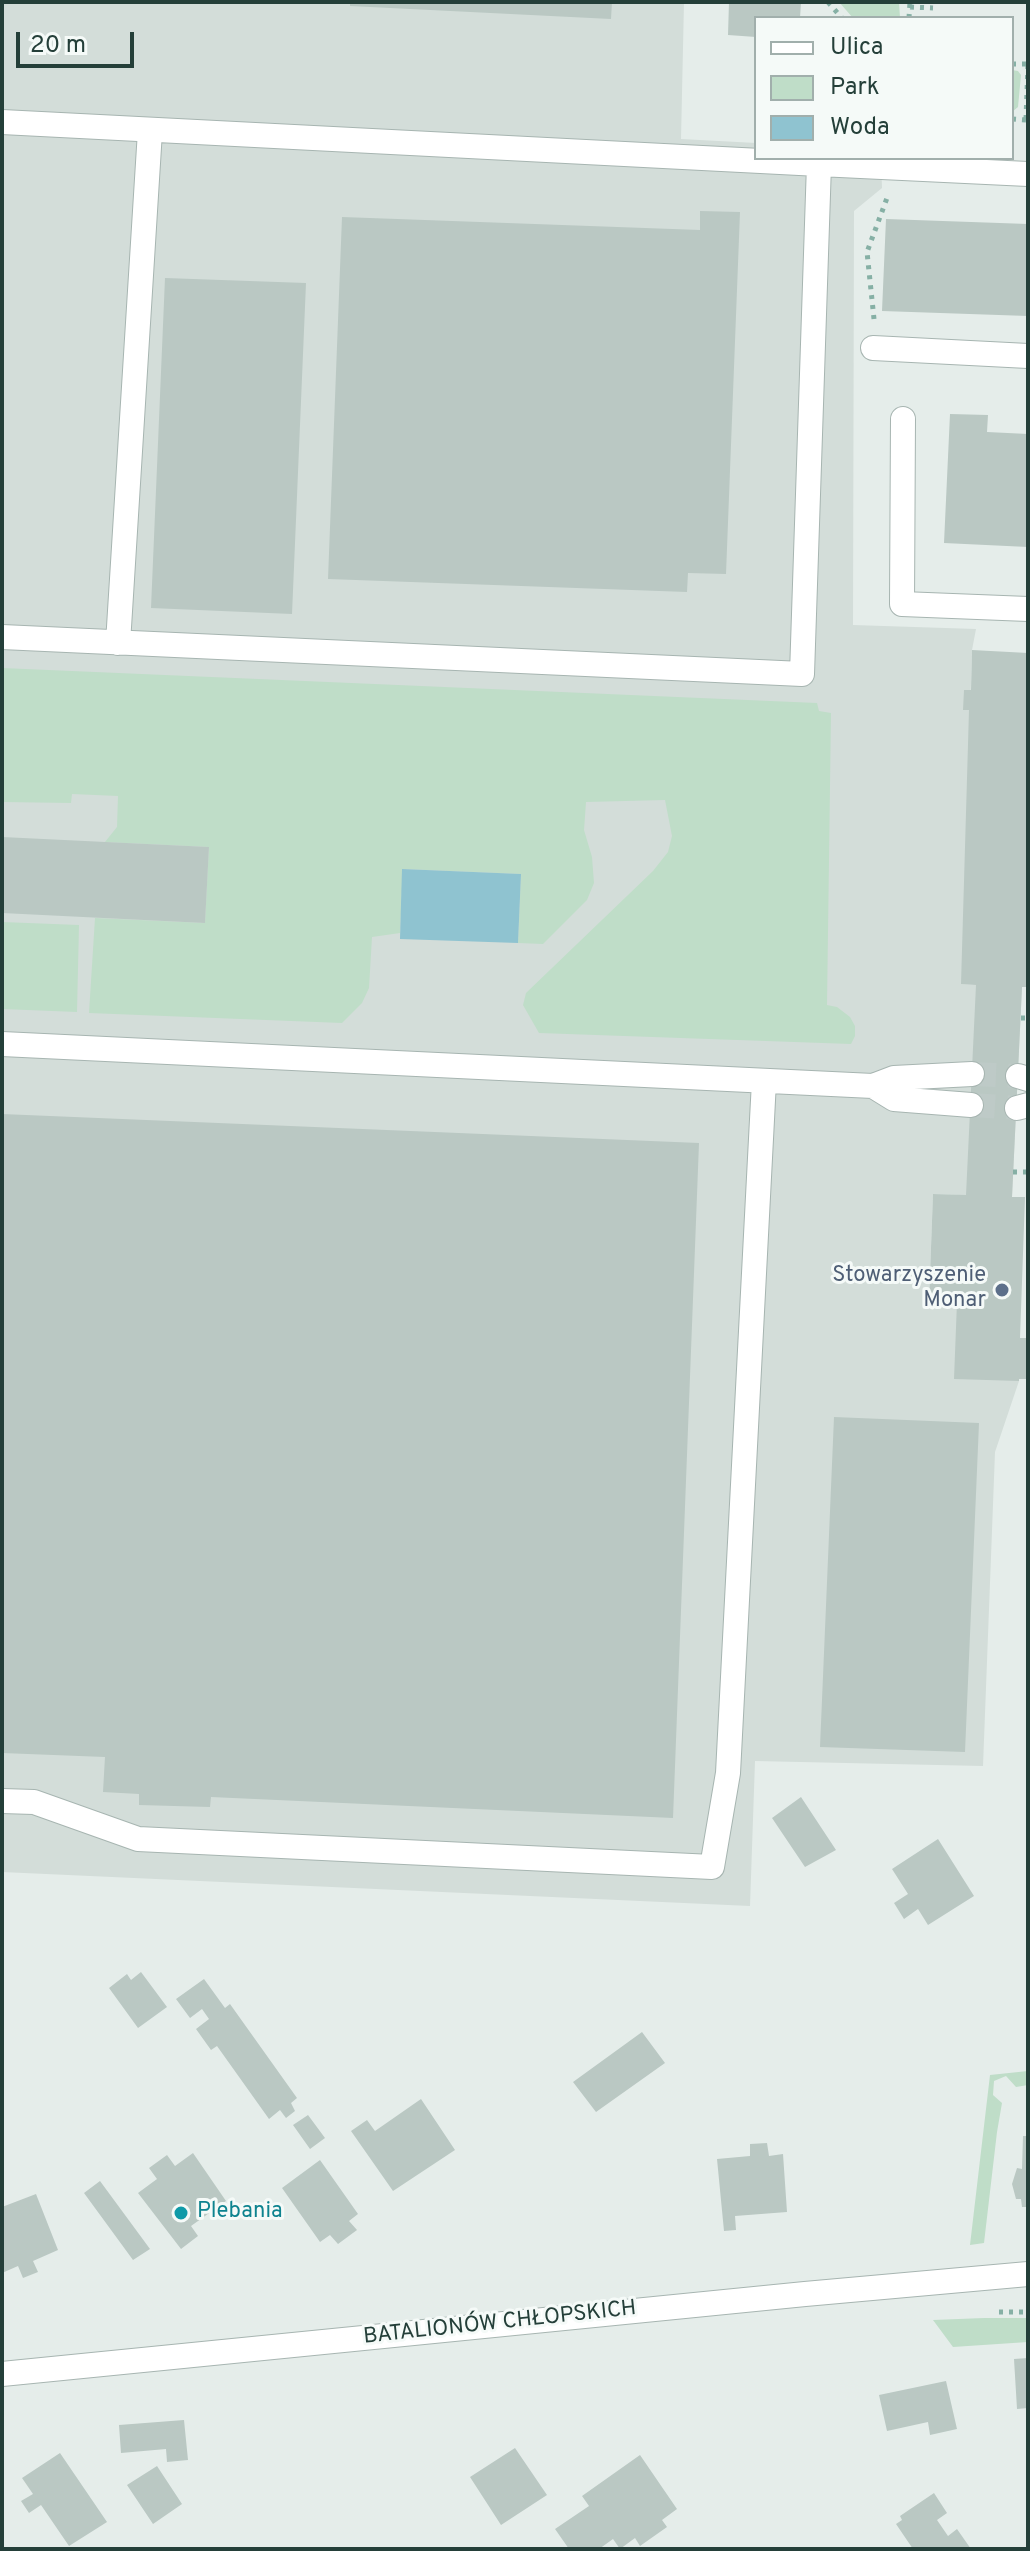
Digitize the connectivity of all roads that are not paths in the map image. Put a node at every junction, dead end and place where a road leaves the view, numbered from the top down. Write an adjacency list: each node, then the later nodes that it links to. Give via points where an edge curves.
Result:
1 (2, 122): 2 (street)
2 (150, 131): 3 (street); 10 (street)
3 (819, 164): 4 (street); 10 (street, via 802,674)
4 (1028, 174)
5 (873, 348): 6 (street)
6 (1028, 356)
7 (903, 419): 8 (street, via 902,604)
8 (1028, 609)
9 (2, 637): 10 (street)
10 (118, 643)
11 (2, 1044): 13 (street)
12 (972, 1074): 14 (street, via 894,1078)
13 (764, 1081): 14 (street); 16 (street, via 728,1773 712,1867 138,1839 34,1802)
14 (873, 1086): 15 (street, via 894,1099)
15 (971, 1105)
16 (2, 1801)
17 (1028, 2274): 18 (street, BATALIONÓW CHŁOPSKICH)
18 (999, 2278): 19 (street, BATALIONÓW CHŁOPSKICH); 20 (street, BATALIONÓW CHŁOPSKICH)
19 (1028, 2283)
20 (2, 2374)

